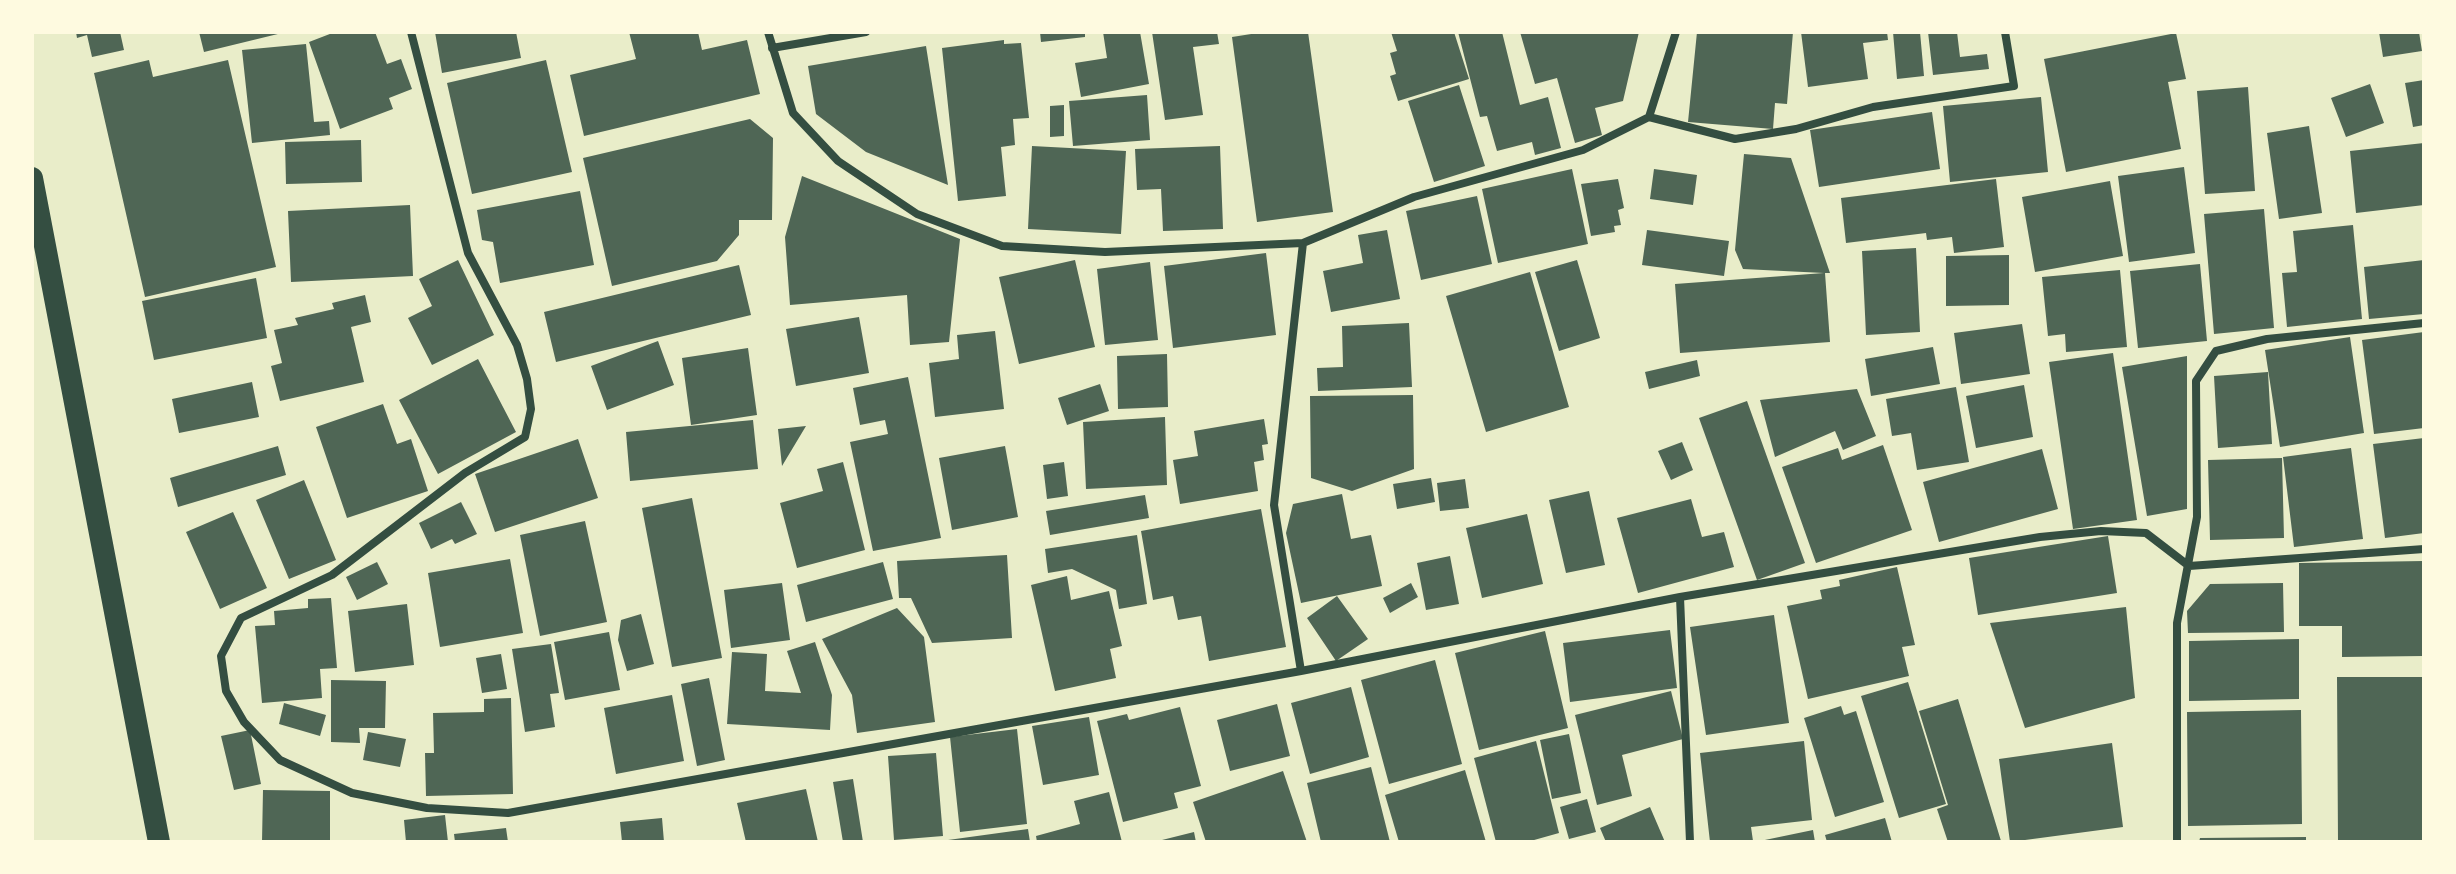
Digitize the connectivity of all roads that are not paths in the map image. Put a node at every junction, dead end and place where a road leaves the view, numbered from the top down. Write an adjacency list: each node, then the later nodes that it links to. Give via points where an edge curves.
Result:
1 (411, 32): 14 (street, via 468,253 517,345 531,409 525,437 465,473 332,575 241,618 221,656 226,691 244,722 280,760 352,793 427,808 508,813)
2 (768, 32): 6 (street)
3 (866, 32): 6 (street)
4 (1676, 32): 7 (street)
5 (2005, 32): 7 (street, via 2014,86 1873,107 1796,129 1735,139)
6 (772, 48): 9 (street, via 793,113 838,161 917,214 1002,246 1105,252)
7 (1649, 117): 9 (street, via 1583,150 1414,197)
8 (32, 178): 15 (highway)
9 (1303, 243): 14 (street, via 1274,505)
10 (2424, 323): 12 (street, via 2267,339 2216,351 2196,381 2197,517)
11 (2424, 549): 12 (street)
12 (2189, 566): 13 (street, via 2146,533 2101,531); 17 (street, via 2177,623)
13 (1680, 597): 14 (street); 16 (street)
14 (1301, 671)
15 (159, 842)
16 (1690, 842)
17 (2177, 842)

